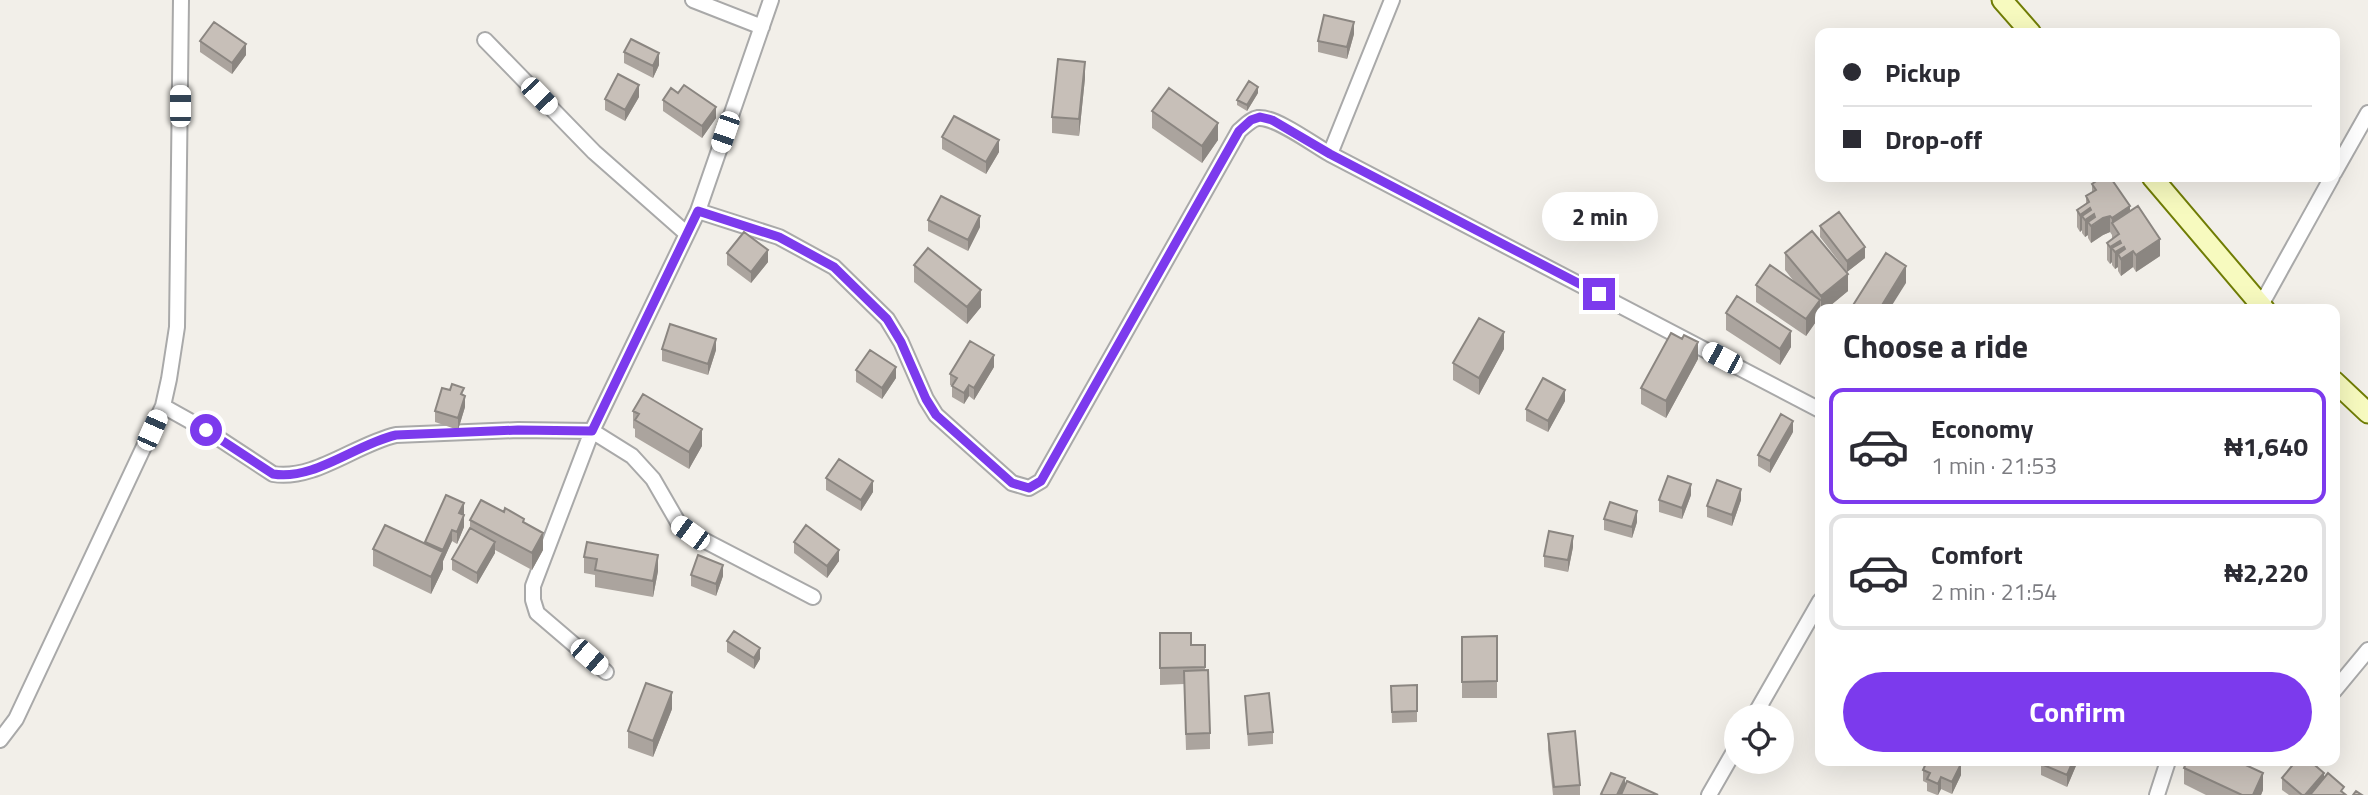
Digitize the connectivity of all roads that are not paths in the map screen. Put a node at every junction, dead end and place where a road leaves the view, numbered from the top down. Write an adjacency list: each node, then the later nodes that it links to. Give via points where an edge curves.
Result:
1 (181, 0): 19 (street, via 177,327)
2 (693, 0): 6 (street)
3 (771, 0): 6 (street)
4 (1392, 0): 10 (street)
5 (2003, 0): 7 (main road)
6 (762, 27): 14 (street)
7 (2027, 28)
8 (485, 40): 15 (street, via 594,152)
9 (2368, 113): 11 (street)
10 (1330, 154): 14 (street, via 1272,120 1260,117 1239,131 1041,481 1029,488 1012,483 936,415 887,319 834,267 779,237); 20 (street)
11 (2340, 164)
12 (2156, 182): 16 (main road)
13 (2330, 182): 17 (street)
14 (698, 211): 15 (street)
15 (687, 234): 22 (street)
16 (2260, 304)
17 (2265, 304)
18 (2340, 387): 21 (main road)
19 (163, 407): 22 (street, via 273,474 286,476 396,435); 29 (street, via 16,719)
20 (1815, 407)
21 (2368, 413)
22 (592, 431): 23 (street, via 632,457 653,479 678,524); 26 (street, via 533,586 533,600 537,613)
23 (813, 597)
24 (1815, 610): 28 (street)
25 (2368, 650): 27 (street)
26 (606, 672)
27 (2340, 684)
28 (1761, 704)
29 (0, 740)
30 (2166, 766): 33 (street)
31 (1724, 769): 32 (street)
32 (1709, 795)
33 (2157, 795)

